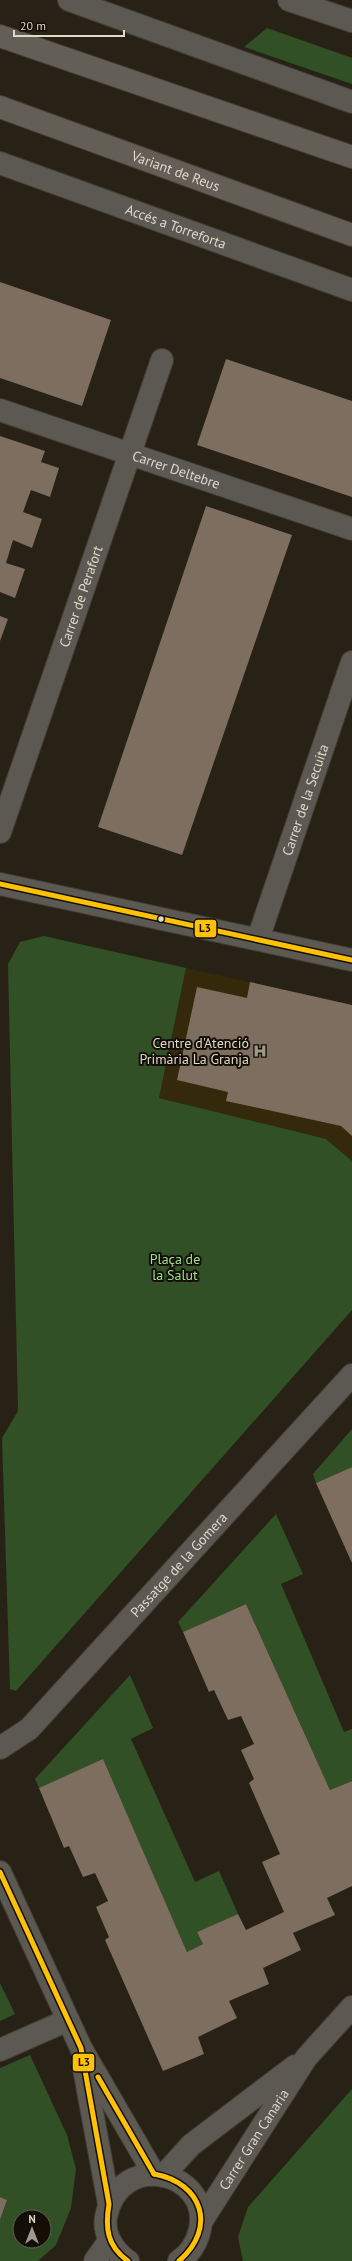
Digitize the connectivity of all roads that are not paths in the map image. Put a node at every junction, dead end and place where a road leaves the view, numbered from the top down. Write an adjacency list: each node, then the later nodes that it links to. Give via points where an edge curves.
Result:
1 (69, 0): 3 (street)
2 (289, 0): 4 (street)
3 (89, 3): 6 (street)
4 (352, 21)
5 (0, 36): 8 (highway)
6 (352, 102)
7 (0, 107): 10 (highway, Variant de Reus)
8 (352, 157)
9 (0, 163): 11 (street, Accés a Torreforta)
10 (352, 235)
11 (352, 290)
12 (162, 360): 14 (street, Carrer de Perafort)
13 (0, 410): 14 (street, Carrer Deltebre)
14 (130, 455): 15 (street, Carrer Deltebre); 17 (street, Carrer de Perafort)
15 (352, 529)
16 (352, 662): 19 (street, Carrer de la Secuita)
17 (0, 832)
18 (0, 884): 19 (street)
19 (258, 939): 20 (street)
20 (352, 960)
21 (352, 1375): 22 (street, Passatge de la Gomera, via 29,1729)
22 (0, 1748)
23 (0, 1872): 24 (street)
24 (5, 1899): 26 (street)
25 (352, 2007): 29 (street, Carrer Gran Canaria)
26 (68, 2020): 27 (street); 28 (street)
27 (81, 2048): 30 (street); 31 (street)
28 (0, 2050)
29 (306, 2058): 30 (street, Carrer Gran Canaria, via 191,2145); 32 (street, Carrer Gran Canaria)
30 (158, 2175): 31 (street, via 135,2177 119,2188); 32 (street, via 173,2178 188,2188 198,2204)
31 (109, 2204): 33 (street, via 105,2222)
32 (201, 2222): 36 (street, via 198,2240 188,2255)
33 (109, 2241): 34 (street); 35 (street, via 120,2256)
34 (95, 2261)
35 (128, 2261)
36 (179, 2261)

